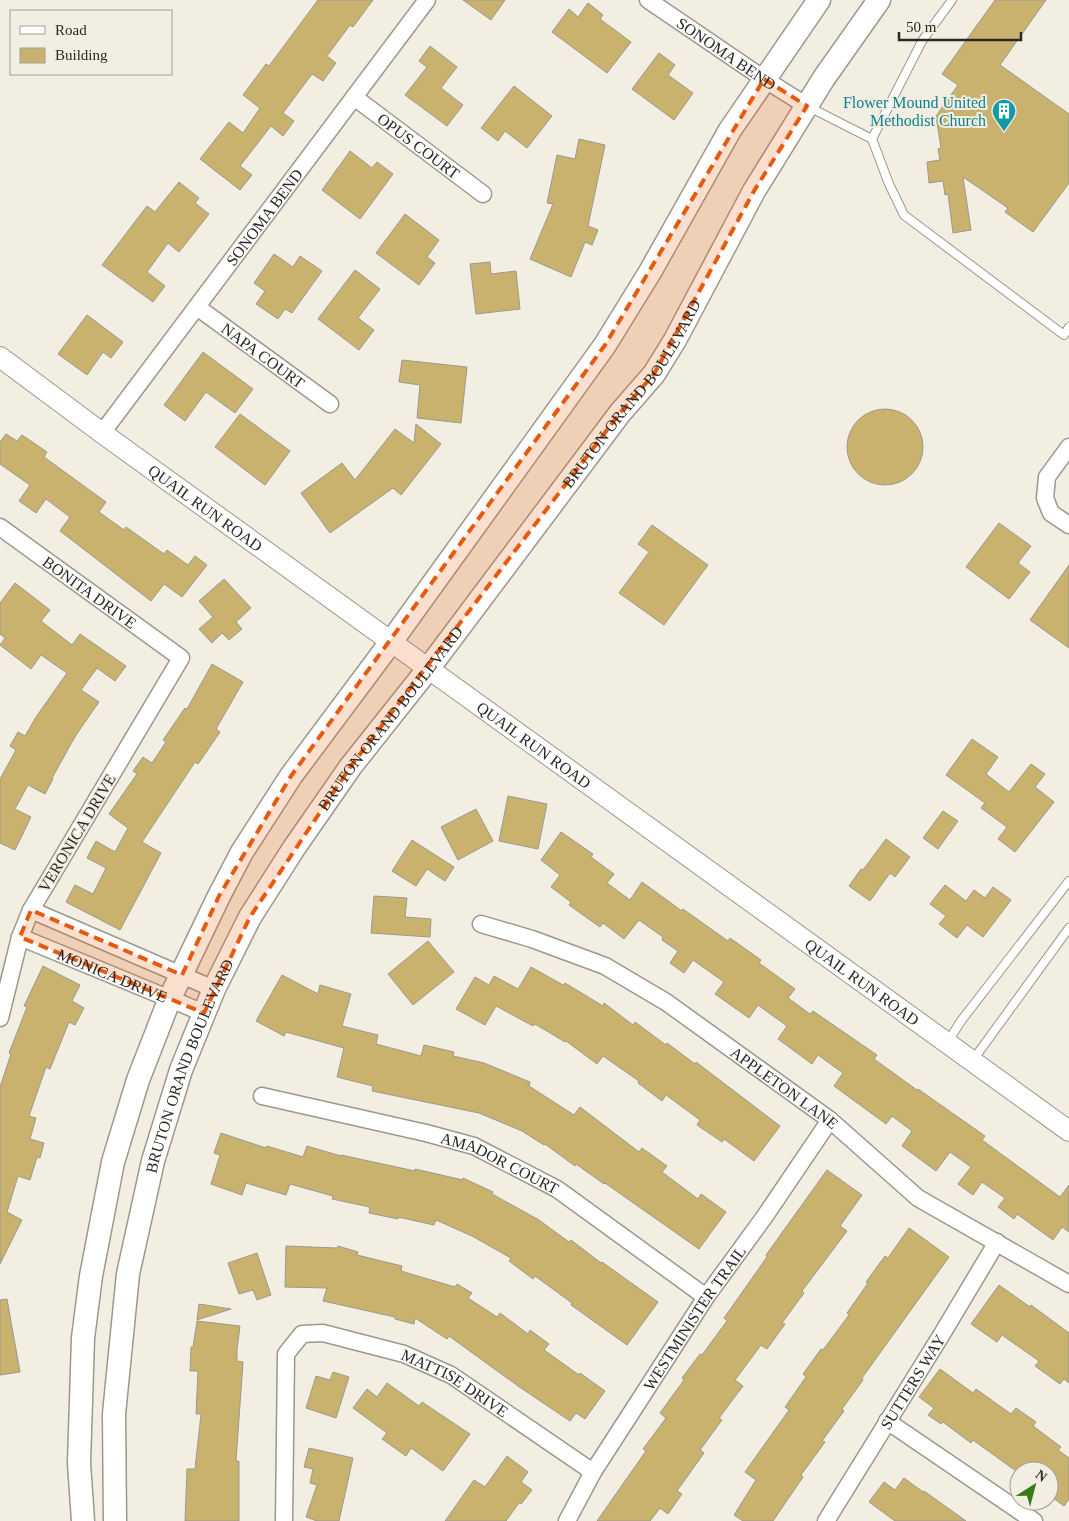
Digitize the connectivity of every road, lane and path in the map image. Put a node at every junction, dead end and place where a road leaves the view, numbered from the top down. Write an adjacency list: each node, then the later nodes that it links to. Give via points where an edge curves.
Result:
1 (427, 0): 7 (street, SONOMA BEND)
2 (648, 0): 6 (street, SONOMA BEND)
3 (819, 0): 6 (main road)
4 (878, 0): 8 (main road, BRUTON ORAND BOULEVARD)
5 (952, 0): 9 (lane, via 922,41)
6 (764, 79): 8 (street, SONOMA BEND); 19 (main road, via 730,130 636,297 605,345)
7 (354, 97): 10 (street, OPUS COURT); 11 (street, SONOMA BEND)
8 (807, 106): 9 (lane); 21 (main road, BRUTON ORAND BOULEVARD, via 754,191 654,374 620,413)
9 (872, 139): 12 (lane, via 904,215 1064,335)
10 (483, 194)
11 (197, 307): 14 (street, NAPA COURT); 15 (street, SONOMA BEND)
12 (1069, 327)
13 (0, 357): 15 (street, QUAIL RUN ROAD)
14 (330, 404)
15 (102, 434): 19 (street, QUAIL RUN ROAD)
16 (1069, 447): 17 (street, via 1047,477 1045,498 1052,513)
17 (1069, 525)
18 (0, 527): 20 (street, BONITA DRIVE)
19 (391, 642): 21 (street, QUAIL RUN ROAD); 27 (main road, via 291,776 242,852)
20 (181, 658): 23 (street, VERONICA DRIVE)
21 (428, 669): 28 (main road, BRUTON ORAND BOULEVARD, via 351,766 294,848 250,917); 32 (street, QUAIL RUN ROAD)
22 (1069, 881): 32 (lane, via 961,1021)
23 (31, 910): 26 (street, VERONICA DRIVE); 27 (street, MONICA DRIVE)
24 (481, 924): 35 (street, APPLETON LANE, via 605,966 666,1002)
25 (1069, 928): 33 (lane)
26 (20, 937): 29 (street, MONICA DRIVE); 31 (street, VERONICA DRIVE)
27 (182, 976): 28 (street, MONICA DRIVE); 29 (main road)
28 (214, 989): 30 (main road, BRUTON ORAND BOULEVARD)
29 (170, 998): 30 (street, MONICA DRIVE); 42 (main road, via 138,1080 113,1162 91,1276 84,1338 79,1463)
30 (204, 1013): 43 (main road, BRUTON ORAND BOULEVARD, via 181,1070 153,1161 128,1274 114,1414)
31 (0, 1018)
32 (947, 1044): 33 (street, QUAIL RUN ROAD)
33 (972, 1061): 36 (street, QUAIL RUN ROAD)
34 (262, 1096): 39 (street, AMADOR COURT, via 474,1146 557,1189)
35 (830, 1120): 37 (street, APPLETON LANE, via 918,1198); 39 (street, WESTMINISTER TRAIL)
36 (1069, 1132)
37 (997, 1242): 38 (street, APPLETON LANE); 40 (street, SUTTERS WAY)
38 (1069, 1284)
39 (706, 1297): 41 (street, WESTMINISTER TRAIL)
40 (887, 1422): 46 (street, SUTTERS WAY); 47 (street)
41 (592, 1472): 44 (street, MATTISE DRIVE, via 451,1376 404,1354 323,1333 302,1334 286,1354); 45 (street, WESTMINISTER TRAIL)
42 (83, 1521)
43 (115, 1521)
44 (284, 1521)
45 (567, 1521)
46 (826, 1521)
47 (1034, 1521)

